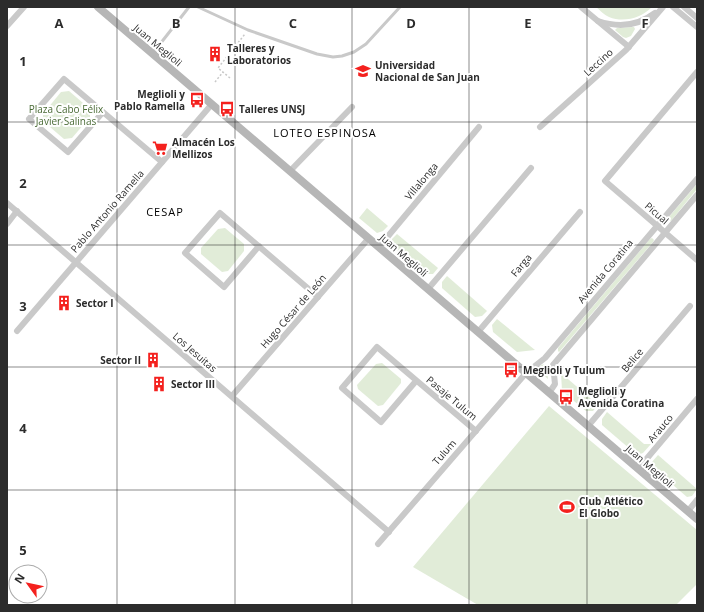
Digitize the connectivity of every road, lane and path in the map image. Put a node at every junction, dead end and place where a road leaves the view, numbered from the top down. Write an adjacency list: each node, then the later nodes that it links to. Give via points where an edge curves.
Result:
1 (24, 7): 12 (street)
2 (98, 7): 16 (main road, Juan Meglioli)
3 (189, 7): 16 (lane)
4 (198, 7): 14 (lane)
5 (400, 7): 14 (lane, via 366,44 342,56 317,54)
6 (581, 7): 11 (street)
7 (663, 7): 11 (street, via 637,23 610,25); 15 (street, Leccino)
8 (673, 7): 13 (street)
9 (684, 7): 10 (street)
10 (697, 18)
11 (598, 21): 15 (street)
12 (7, 26)
13 (697, 27)
14 (248, 30): 17 (path, via 218,68)
15 (629, 47): 25 (street, Leccino)
16 (152, 54): 21 (main road, Juan Meglioli)
17 (223, 72): 19 (path); 20 (path)
18 (697, 72): 35 (street, Picual, via 605,181)
19 (230, 78)
20 (215, 82)
21 (212, 104): 26 (street, Pablo Antonio Ramella); 28 (main road, Juan Meglioli)
22 (352, 107): 28 (street)
23 (103, 112): 23 (street, via 64,79 29,119 68,152); 26 (street)
24 (479, 127): 39 (street, Villalonga)
25 (540, 127)
26 (162, 162): 41 (street, Pablo Antonio Ramella)
27 (531, 168): 42 (street)
28 (290, 171): 37 (main road, Juan Meglioli)
29 (697, 179): 35 (street, Avenida Coratina)
30 (697, 195): 36 (street, Avenida Coratina)
31 (7, 202): 32 (street, Los Jesuitas)
32 (17, 212): 34 (street); 41 (street, Los Jesuitas)
33 (580, 212): 46 (street, Farga)
34 (7, 224)
35 (657, 226): 36 (street, Picual); 47 (street, Avenida Coratina)
36 (665, 233): 40 (street, Picual); 48 (street, Avenida Coratina)
37 (369, 238): 39 (main road, Juan Meglioli); 43 (street, Hugo César de León)
38 (259, 246): 38 (street, via 220,213 185,253 224,287); 43 (street)
39 (379, 247): 42 (main road, Juan Meglioli)
40 (697, 260)
41 (76, 262): 45 (street, Pablo Antonio Ramella); 52 (street, Los Jesuitas)
42 (428, 289): 46 (main road, Juan Meglioli)
43 (318, 297): 52 (street, Hugo César de León)
44 (690, 306): 54 (street, Belice)
45 (17, 331)
46 (478, 332): 49 (main road, Juan Meglioli)
47 (545, 358): 48 (street); 49 (street, Avenida Coratina)
48 (552, 365): 51 (street, via 556,384)
49 (526, 373): 51 (main road, Juan Meglioli); 55 (street, Tulum)
50 (416, 381): 50 (street, Pasaje Tulum, via 377,347 342,388 381,422); 55 (street, Pasaje Tulum)
51 (549, 393): 54 (main road, Juan Meglioli)
52 (232, 396): 60 (street, Los Jesuitas)
53 (697, 399): 56 (street, Arauco)
54 (588, 426): 56 (main road, Juan Meglioli)
55 (476, 431): 60 (street, Tulum)
56 (638, 469): 58 (main road, Juan Meglioli)
57 (697, 500): 58 (street)
58 (688, 511): 59 (main road, Juan Meglioli)
59 (697, 519)
60 (389, 532): 61 (street, Tulum)
61 (378, 544)

